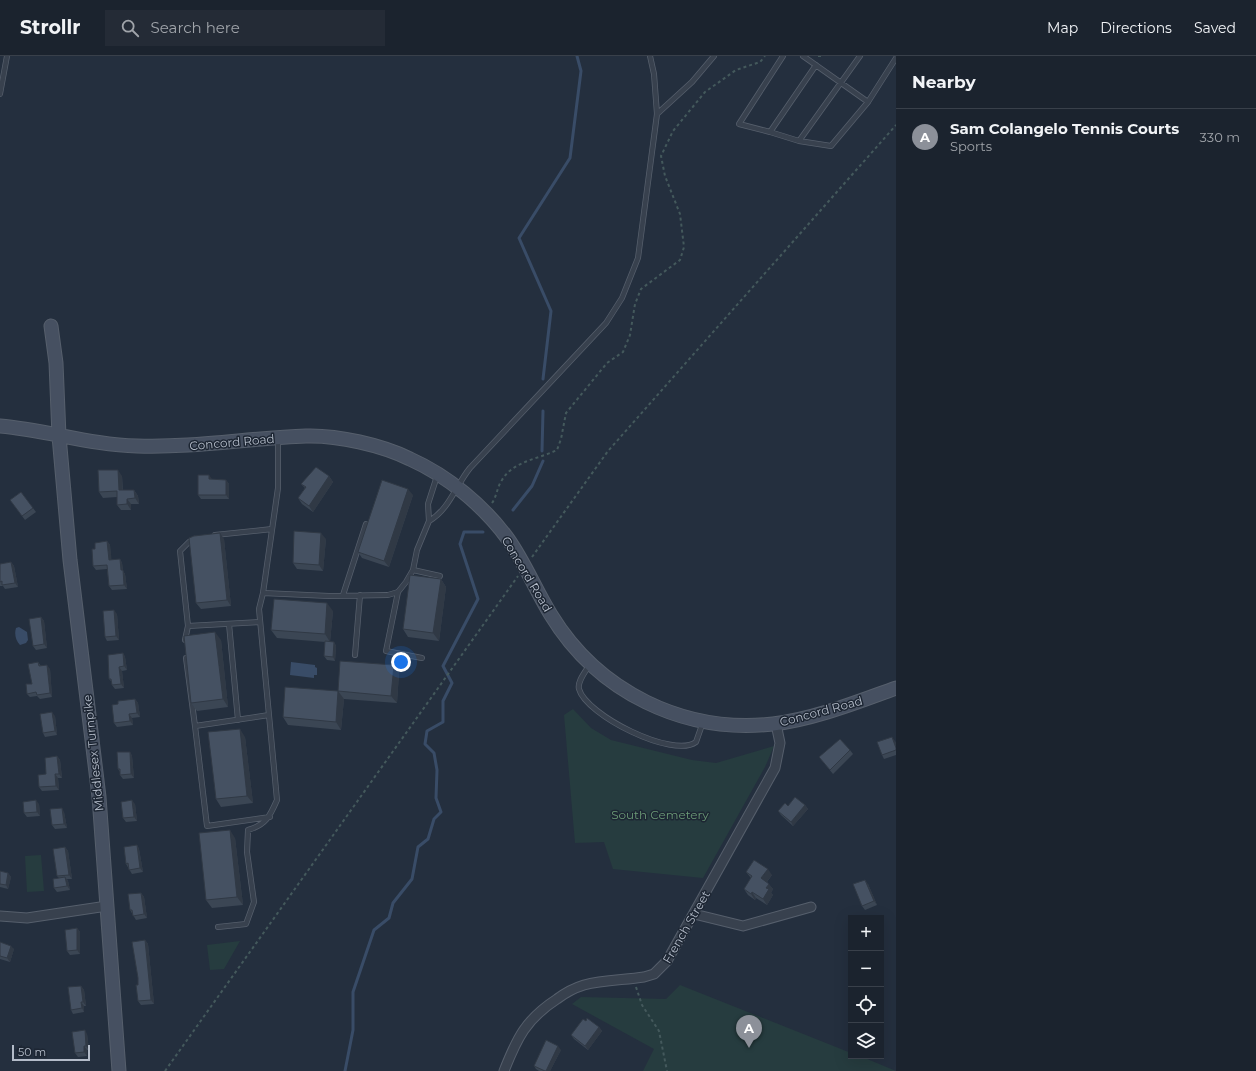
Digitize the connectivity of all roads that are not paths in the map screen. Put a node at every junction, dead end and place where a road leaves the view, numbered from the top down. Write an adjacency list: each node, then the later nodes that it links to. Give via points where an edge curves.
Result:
1 (7, 56): 10 (lane)
2 (650, 56): 12 (lane)
3 (714, 56): 12 (lane, via 692,82)
4 (783, 56): 13 (lane, via 739,124)
5 (803, 56): 8 (lane)
6 (860, 56): 9 (lane)
7 (896, 58): 11 (lane)
8 (816, 65): 9 (lane); 13 (lane)
9 (841, 83): 11 (lane); 14 (lane)
10 (0, 94)
11 (868, 102): 14 (lane, via 831,146)
12 (657, 114): 20 (lane, via 638,258 622,298 606,323 470,468)
13 (770, 132): 14 (lane)
14 (799, 141)
15 (51, 326): 17 (main road, Middlesex Turnpike, via 56,363)
16 (0, 426): 17 (main road, Concord Road)
17 (59, 436): 18 (main road, Concord Road, via 114,445 172,447); 47 (main road, Middlesex Turnpike, via 70,560 99,797)
18 (278, 438): 19 (main road, Concord Road, via 308,436 341,439 378,447 410,459); 23 (lane, via 278,488)
19 (438, 474): 20 (main road, Concord Road); 21 (lane, via 428,504)
20 (456, 487): 21 (lane, via 445,507); 39 (main road, Concord Road, via 483,510 508,539 559,628)
21 (429, 521): 26 (lane, via 417,550)
22 (366, 524): 31 (lane)
23 (272, 528): 25 (lane); 29 (lane)
24 (201, 536): 34 (lane, via 189,542 180,551)
25 (209, 536)
26 (413, 570): 27 (lane); 28 (lane)
27 (440, 576)
28 (398, 592): 30 (lane, via 388,595); 38 (lane, via 386,651)
29 (263, 593): 31 (lane); 32 (lane, via 259,609)
30 (360, 595): 31 (lane); 37 (lane)
31 (343, 596)
32 (260, 622): 33 (lane); 41 (lane)
33 (229, 624): 34 (lane); 42 (lane)
34 (188, 626): 35 (lane)
35 (185, 644)
36 (186, 651): 45 (lane)
37 (355, 655)
38 (422, 658)
39 (590, 664): 43 (main road, Concord Road, via 617,686 649,704); 43 (lane, via 580,683 580,691 594,707 630,731 659,742 686,747 696,742)
40 (896, 688): 44 (main road, Concord Road, via 831,710)
41 (269, 715): 42 (lane); 46 (lane, via 277,786 277,800)
42 (238, 720): 45 (lane)
43 (703, 722): 44 (main road, Concord Road, via 740,726)
44 (776, 724): 49 (street, French Street, via 780,743 775,768)
45 (195, 726): 46 (lane, via 207,826)
46 (270, 817): 51 (lane, via 258,827 248,830 247,852 254,902 246,924)
47 (107, 906): 50 (street, via 27,918); 52 (main road, Middlesex Turnpike)
48 (812, 907): 49 (street, via 743,926)
49 (694, 914): 53 (street, French Street, via 675,948 661,969 654,974 585,985 545,1006 526,1024)
50 (0, 916)
51 (218, 928)
52 (119, 1071)
53 (504, 1071)

